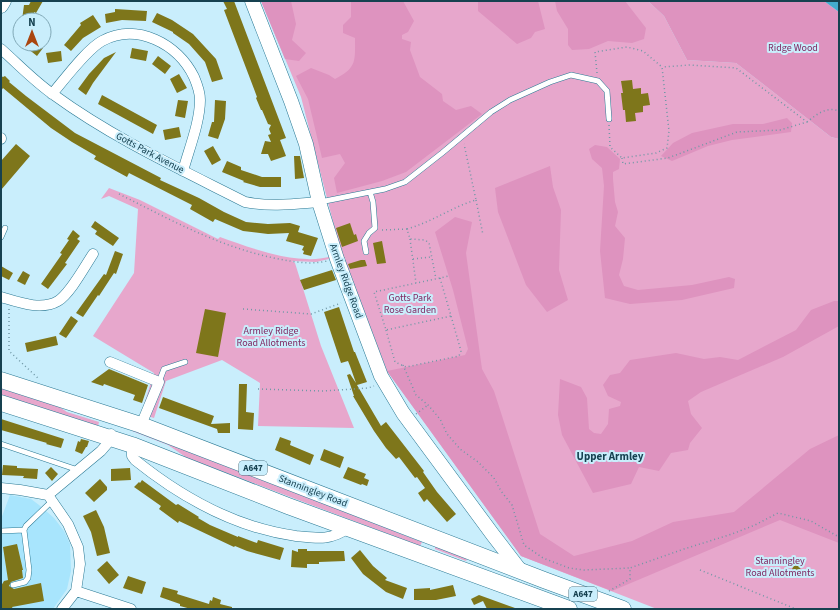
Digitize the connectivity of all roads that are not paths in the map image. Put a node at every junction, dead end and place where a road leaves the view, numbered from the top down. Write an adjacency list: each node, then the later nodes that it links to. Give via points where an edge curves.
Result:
1 (4, 1): 3 (street)
2 (252, 1): 9 (street, Armley Ridge Road, via 306,144)
3 (1, 6)
4 (1, 49): 5 (street, Gotts Park Avenue)
5 (52, 94): 7 (street, Gotts Park Avenue, via 122,139); 7 (street, via 101,41 117,35 136,34 153,38 181,58 199,87 198,115)
6 (609, 119): 8 (lane, via 607,92 598,81 571,76 550,82 510,100 491,112 405,182)
7 (183, 171): 9 (street, Gotts Park Avenue, via 245,202 282,205)
8 (370, 192): 9 (lane); 12 (lane, via 375,228 364,241)
9 (319, 202): 30 (street, Armley Ridge Road, via 337,259 381,376 408,420)
10 (5, 228): 11 (lane)
11 (1, 237)
12 (366, 252)
13 (93, 254): 14 (street, via 59,301 45,305 30,305)
14 (5, 298)
15 (110, 362): 18 (street)
16 (185, 362): 18 (lane, via 164,369)
17 (1, 380): 21 (main road, Stanningley Road / A647, via 59,399)
18 (159, 382): 20 (street)
19 (1, 403): 21 (main road, Stanningley Road / A647)
20 (141, 426): 21 (main road, Stanningley Road / A647); 26 (main road, Stanningley Road / A647)
21 (117, 432): 23 (street, via 101,451); 27 (main road, Stanningley Road / A647, via 165,458); 27 (street, via 135,460 180,492 220,513 257,528 313,538 328,538)
22 (1, 444): 23 (lane)
23 (79, 470): 25 (street)
24 (1, 488): 25 (street)
25 (50, 498): 28 (lane); 36 (street, via 68,524 78,547 80,564)
26 (382, 517): 31 (main road, via 396,530 425,540 427,544); 32 (main road, Stanningley Road / A647)
27 (348, 528): 31 (main road, Stanningley Road / A647)
28 (24, 530): 29 (lane); 35 (lane, via 29,575 25,582)
29 (1, 531)
30 (493, 535): 32 (street, Armley Ridge Road); 33 (street, Armley Ridge Road)
31 (423, 555): 37 (main road, Stanningley Road / A647)
32 (502, 564): 33 (main road, Stanningley Road / A647); 37 (main road, via 507,578 513,584)
33 (520, 570): 34 (main road, Stanningley Road / A647)
34 (544, 580): 38 (main road); 41 (main road, Stanningley Road / A647)
35 (13, 585)
36 (76, 591): 39 (street); 40 (street)
37 (543, 603): 38 (main road, Stanningley Road / A647)
38 (565, 608)
39 (62, 609)
40 (131, 609)
41 (623, 609)

